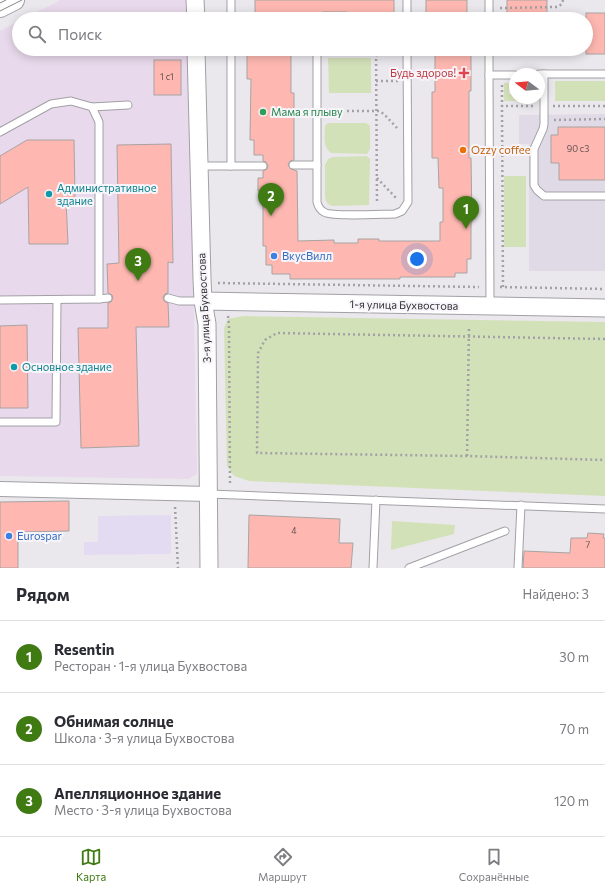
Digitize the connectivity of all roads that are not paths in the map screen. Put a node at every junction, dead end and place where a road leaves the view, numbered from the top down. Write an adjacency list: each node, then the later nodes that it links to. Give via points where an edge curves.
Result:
1 (14, 0): 6 (main road)
2 (195, 0): 7 (street)
3 (231, 0): 8 (lane)
4 (407, 0): 9 (lane)
5 (489, 0): 10 (lane)
6 (0, 7)
7 (196, 12)
8 (231, 12)
9 (407, 12)
10 (489, 12)
11 (196, 56): 26 (street, 3-я улица Бухвостова)
12 (231, 56): 27 (lane)
13 (317, 56): 25 (lane)
14 (407, 56): 25 (lane, via 408,202 405,208 395,214 323,212 317,202)
15 (489, 56): 19 (lane)
16 (509, 74): 19 (lane)
17 (545, 74): 18 (lane)
18 (605, 74)
19 (489, 75): 36 (lane)
20 (544, 104): 29 (lane, via 543,129 534,148 534,185 537,190 544,196)
21 (128, 105): 22 (lane)
22 (92, 107): 23 (lane, via 71,101 51,104); 32 (lane, via 99,122)
23 (0, 132)
24 (293, 165): 25 (lane)
25 (317, 165)
26 (199, 166): 27 (lane); 35 (street, 3-я улица Бухвостова)
27 (232, 166): 28 (lane)
28 (263, 166)
29 (605, 196)
30 (108, 298): 32 (lane)
31 (168, 298): 35 (lane, via 179,301)
32 (99, 299): 34 (lane)
33 (0, 300): 34 (lane)
34 (57, 300): 38 (lane, via 56,422)
35 (203, 301): 36 (street, 1-я улица Бухвостова); 40 (street, 3-я улица Бухвостова, via 207,324)
36 (490, 306): 37 (street, 1-я улица Бухвостова)
37 (605, 308)
38 (0, 422)
39 (0, 489): 40 (street)
40 (209, 494): 41 (lane); 45 (street, 3-я улица Бухвостова)
41 (376, 500): 42 (lane); 46 (lane)
42 (521, 505): 43 (lane); 48 (lane)
43 (605, 509)
44 (505, 531): 47 (lane)
45 (209, 568)
46 (373, 568)
47 (409, 568)
48 (518, 568)

